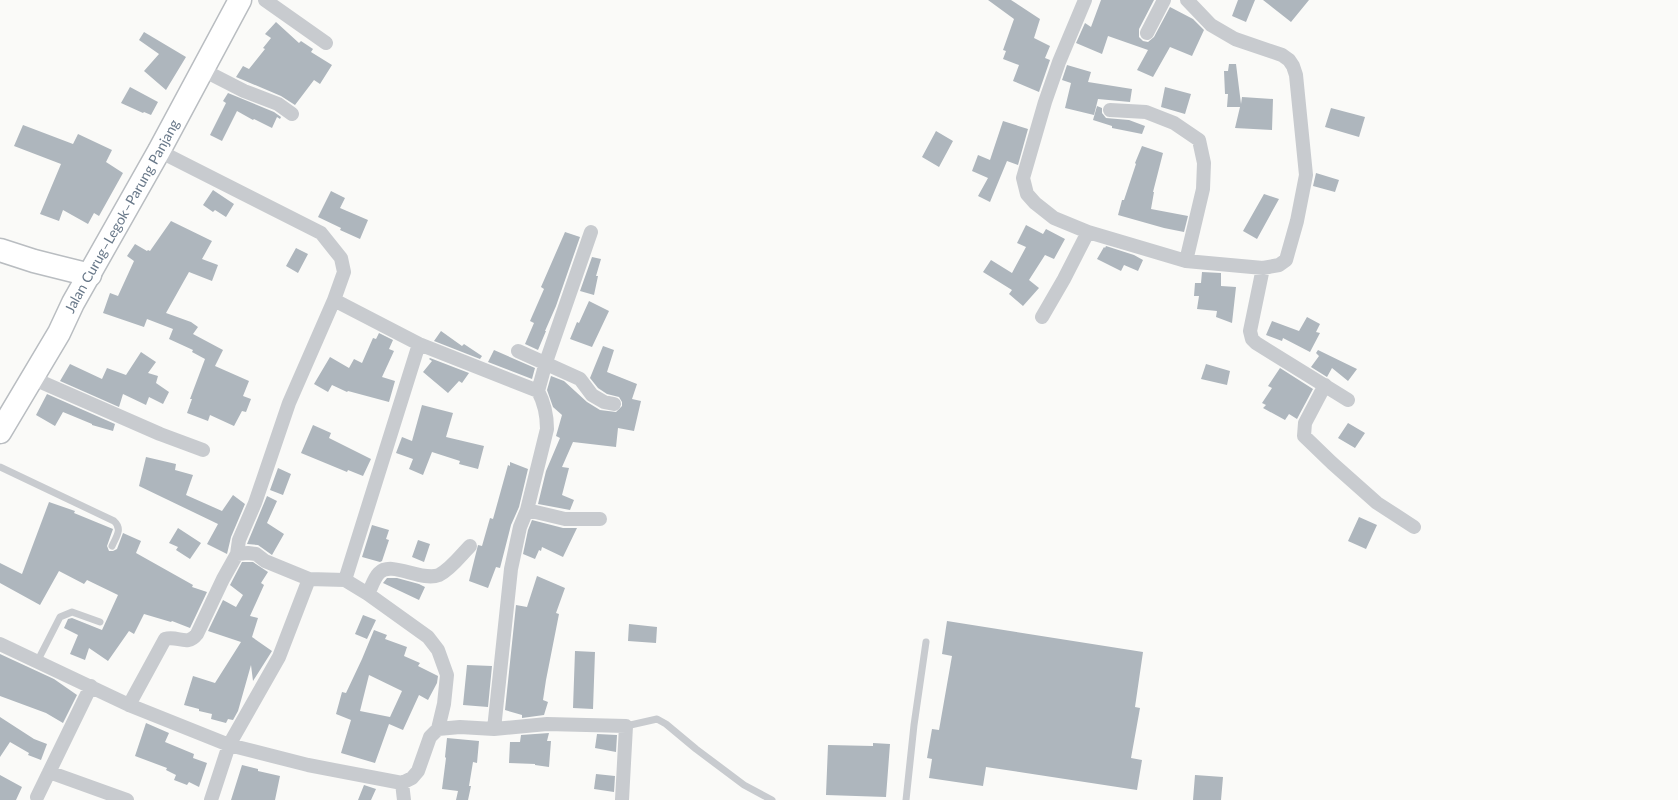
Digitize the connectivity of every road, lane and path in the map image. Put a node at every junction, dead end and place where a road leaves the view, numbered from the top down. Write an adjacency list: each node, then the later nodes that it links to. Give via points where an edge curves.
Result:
1 (240, 0): 8 (main road, Jalan Curug–Legok–Parung Panjang)
2 (265, 0): 7 (street)
3 (1085, 0): 13 (street, via 1056,70 1023,178 1027,194 1035,203 1054,218)
4 (1164, 0): 6 (street)
5 (1187, 0): 16 (street, via 1211,25 1235,38 1282,55 1289,60 1296,75 1306,175 1286,260)
6 (1147, 33)
7 (326, 43)
8 (204, 70): 10 (street, via 278,104); 11 (main road, Jalan Curug–Legok–Parung Panjang)
9 (1110, 110): 15 (street, via 1146,112 1174,122 1199,140 1204,163 1202,189)
10 (292, 114)
11 (159, 152): 17 (main road, Jalan Curug–Legok–Parung Panjang); 18 (street, via 321,233 341,258 344,272)
12 (592, 232): 22 (street)
13 (1088, 232): 15 (street); 19 (street)
14 (0, 250): 17 (main road)
15 (1186, 262): 16 (street)
16 (1263, 268): 24 (street, via 1250,331 1252,339)
17 (90, 275): 23 (main road, Jalan Curug–Legok–Parung Panjang)
18 (334, 300): 20 (street); 36 (street, via 289,403)
19 (1042, 317)
20 (419, 344): 25 (street); 38 (street)
21 (518, 351): 22 (street)
22 (546, 362): 25 (street); 27 (street, via 580,378 592,395)
23 (32, 378): 28 (main road, Jalan Curug–Legok–Parung Panjang); 29 (street)
24 (1326, 385): 26 (street); 33 (street, via 1305,423 1304,436 1377,503)
25 (538, 391): 31 (street, via 547,416 547,429)
26 (1348, 400)
27 (614, 404)
28 (0, 432)
29 (203, 450)
30 (0, 467): 34 (lane, via 114,521 119,530)
31 (527, 510): 32 (street, via 553,518); 48 (street, via 511,569)
32 (600, 519)
33 (1414, 527)
34 (112, 546)
35 (470, 546): 39 (street, via 438,575 383,570)
36 (237, 554): 37 (street, via 256,554); 45 (street, via 197,634 188,641 165,639)
37 (309, 579): 38 (street); 49 (street, via 279,657)
38 (345, 580): 39 (street)
39 (368, 594): 47 (street, via 428,637 438,650 447,675)
40 (100, 622): 43 (lane, via 72,612 60,617)
41 (926, 642): 58 (lane)
42 (0, 644): 43 (street)
43 (37, 662): 44 (street)
44 (90, 686): 45 (street); 50 (street)
45 (129, 705): 49 (street)
46 (626, 726): 48 (street, via 547,724); 56 (street); 57 (lane, via 657,719 744,785)
47 (438, 729): 48 (street); 51 (street, via 430,737 418,771)
48 (494, 729)
49 (229, 745): 51 (street, via 308,765); 54 (street)
50 (49, 772): 52 (street); 53 (street)
51 (402, 783): 55 (street)
52 (37, 797)
53 (127, 800)
54 (211, 800)
55 (404, 800)
56 (622, 800)
57 (772, 800)
58 (906, 800)

